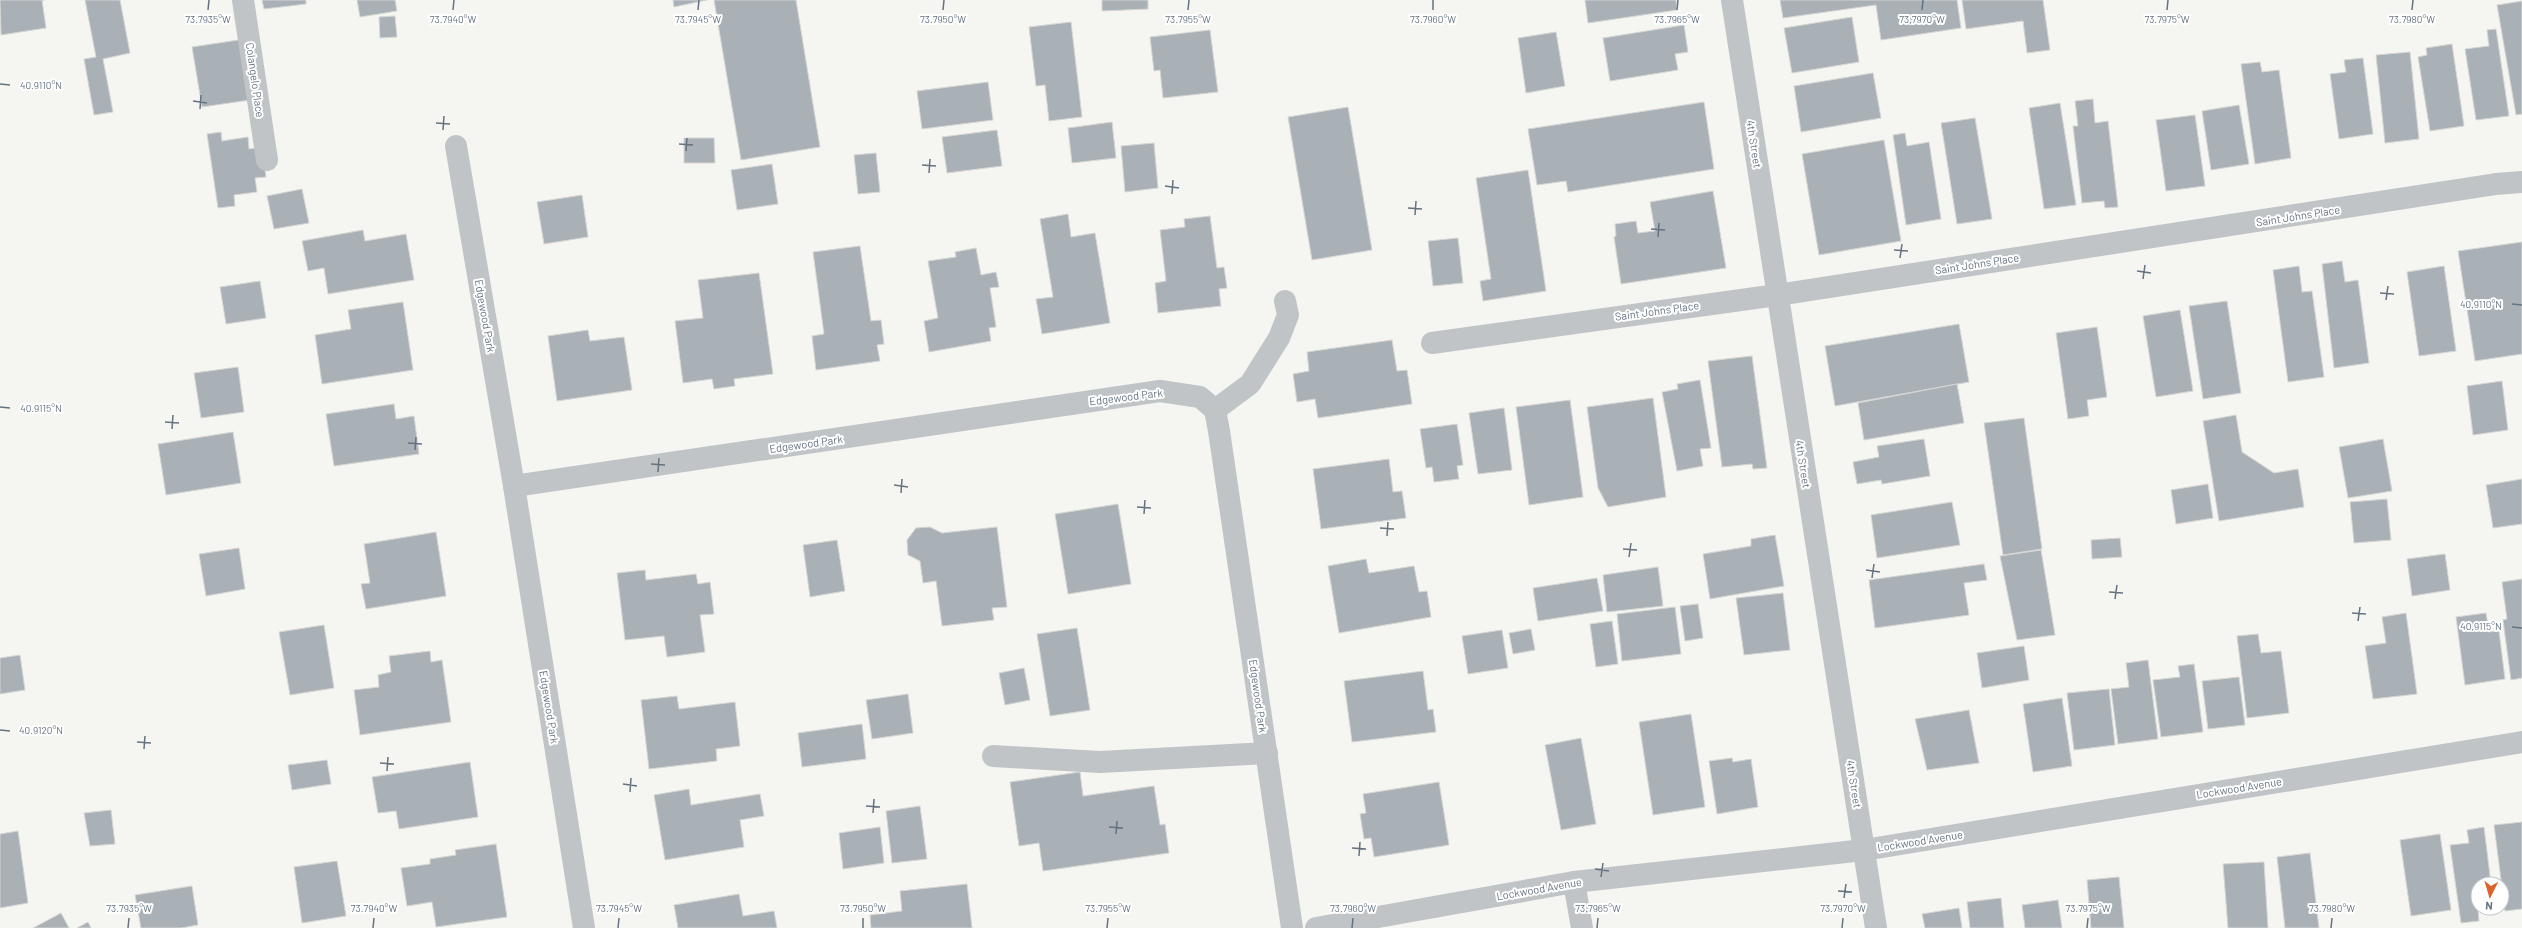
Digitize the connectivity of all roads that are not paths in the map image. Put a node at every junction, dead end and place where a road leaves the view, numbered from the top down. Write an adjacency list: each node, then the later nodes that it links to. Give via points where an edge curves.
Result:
1 (243, 0): 4 (street, Colangelo Place)
2 (1732, 0): 6 (street, 4th Street)
3 (456, 146): 10 (street, Edgewood Park)
4 (267, 160)
5 (2522, 182): 6 (street, Saint Johns Place)
6 (1777, 295): 8 (street, Saint Johns Place); 14 (street, 4th Street)
7 (1285, 301): 9 (street, via 1288,315 1279,338 1250,384)
8 (1432, 343)
9 (1215, 410): 10 (street, Edgewood Park, via 1200,397 1160,391); 12 (street, Edgewood Park)
10 (514, 486): 16 (street, Edgewood Park)
11 (2522, 742): 14 (street, Lockwood Avenue)
12 (1267, 753): 13 (street, via 1100,762); 17 (street, Edgewood Park)
13 (993, 756)
14 (1864, 850): 15 (street, Lockwood Avenue); 20 (street, 4th Street)
15 (1574, 882): 18 (street, Lockwood Avenue); 19 (street)
16 (584, 928)
17 (1292, 928)
18 (1316, 928)
19 (1582, 928)
20 (1876, 928)

